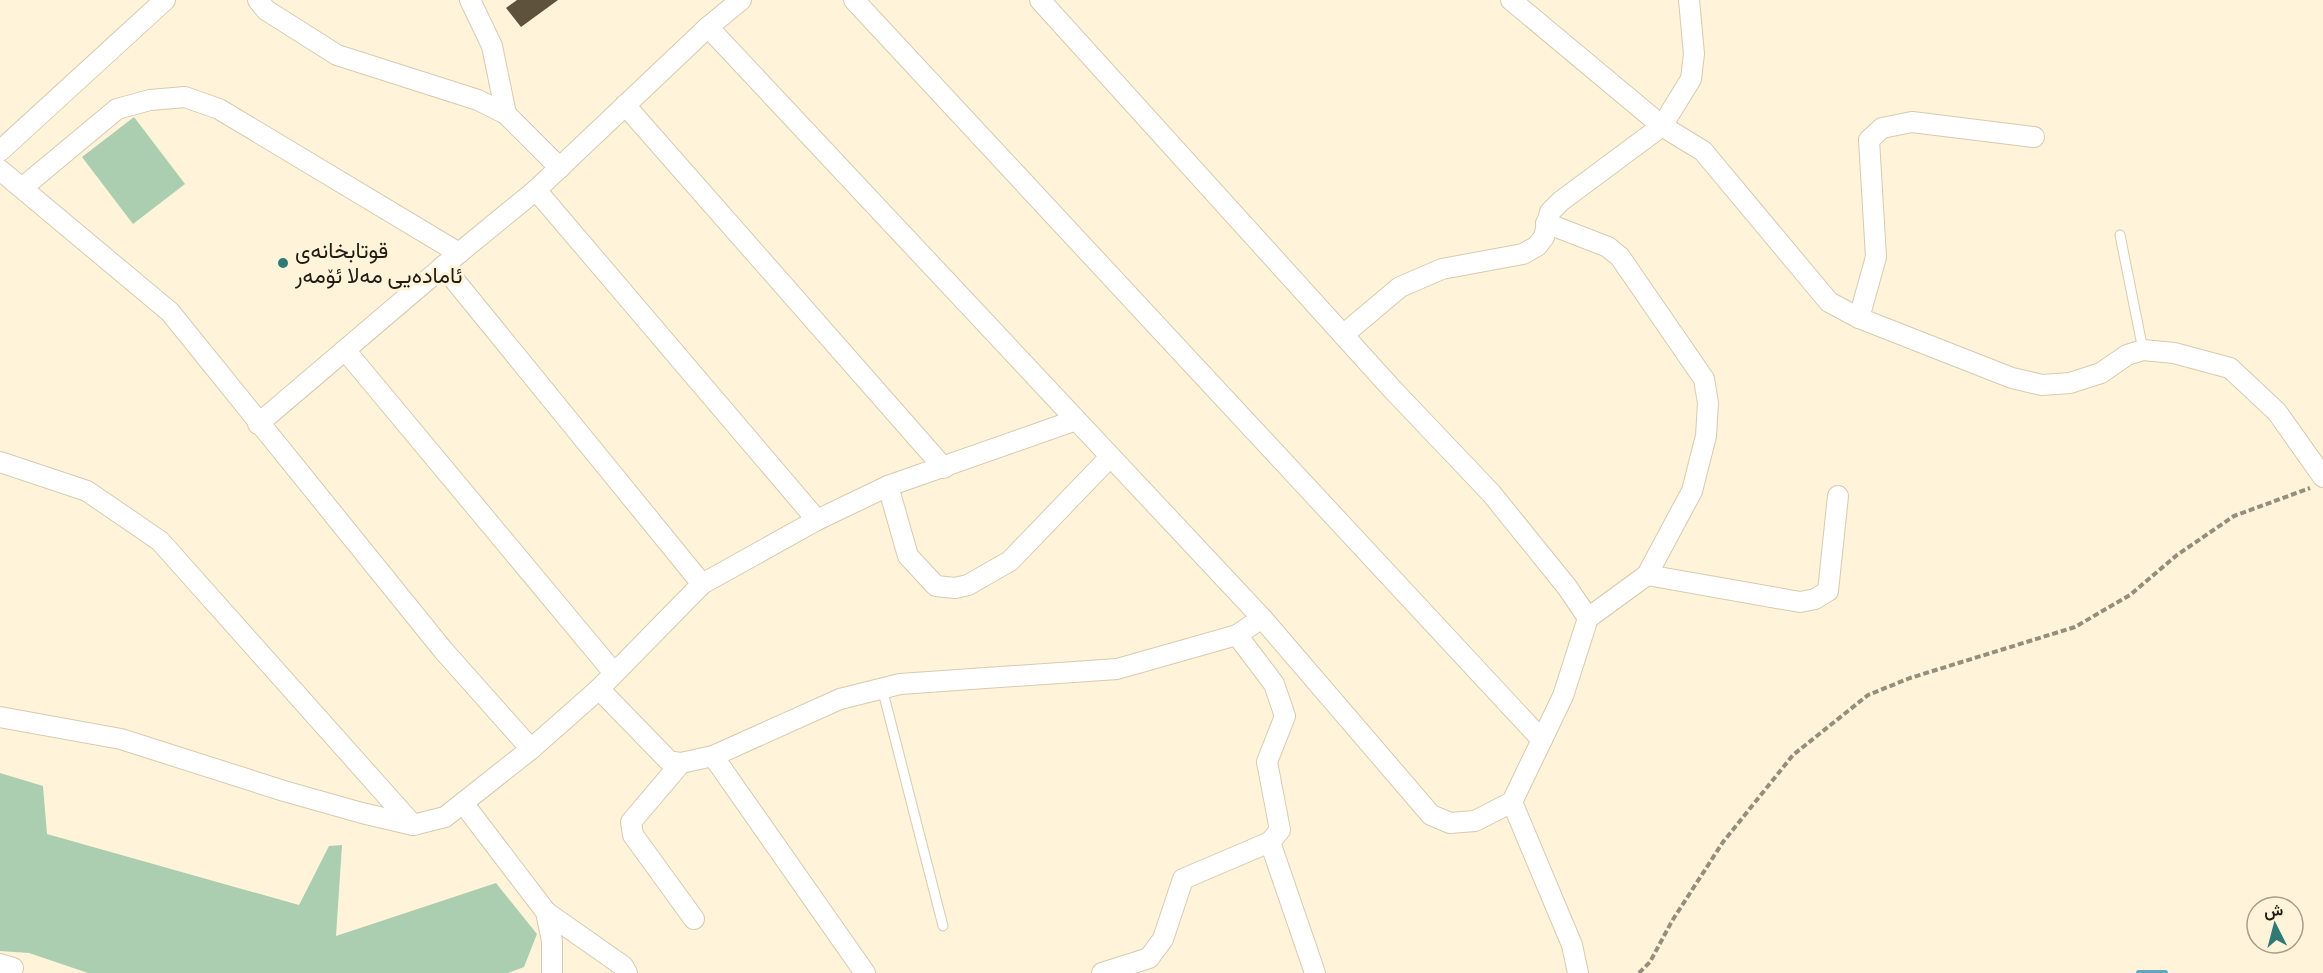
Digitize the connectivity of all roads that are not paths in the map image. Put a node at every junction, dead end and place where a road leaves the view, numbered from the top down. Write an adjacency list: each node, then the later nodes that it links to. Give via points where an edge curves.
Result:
1 (165, 0): 14 (street)
2 (258, 0): 11 (street, via 266,10 337,55 478,100)
3 (470, 0): 11 (street, via 492,46)
4 (741, 0): 9 (street)
5 (854, 0): 45 (street)
6 (1040, 0): 24 (street)
7 (1511, 0): 12 (street)
8 (1689, 0): 12 (street, via 1694,54 1691,79)
9 (708, 27): 10 (street); 27 (street)
10 (625, 105): 15 (street); 31 (street)
11 (506, 114): 15 (street)
12 (1662, 126): 19 (street, via 1561,201); 23 (street, via 1703,151 1830,302)
13 (2034, 137): 23 (street, via 1912,122 1882,128 1869,140 1876,257)
14 (0, 151)
15 (560, 168): 18 (street)
16 (0, 170): 17 (street)
17 (22, 188): 21 (street, via 117,110 150,100 185,97 219,109); 28 (street, via 170,312)
18 (536, 190): 21 (street); 35 (street)
19 (1546, 223): 24 (street, via 1544,237 1523,254 1442,269 1400,287); 36 (street, via 1608,247 1620,257 1704,379 1708,403 1706,436 1692,491)
20 (2120, 235): 26 (lane)
21 (459, 253): 22 (street)
22 (443, 266): 25 (street); 37 (street)
23 (1859, 318): 26 (street, via 2012,378 2042,385 2070,383 2101,373 2127,355)
24 (1343, 335): 39 (street, via 1491,493)
25 (345, 350): 28 (street); 41 (street)
26 (2143, 350): 32 (street, via 2174,352 2230,368 2277,412)
27 (1076, 420): 29 (street); 31 (street)
28 (258, 424): 46 (street, via 443,650)
29 (1110, 457): 33 (street, via 1010,561 968,585 955,588 936,586 908,556); 38 (street)
30 (0, 462): 51 (street, via 87,491 160,541)
31 (944, 468): 33 (street)
32 (2320, 482)
33 (888, 486): 35 (street)
34 (1838, 496): 36 (street, via 1828,591 1815,599 1800,602)
35 (817, 520): 37 (street)
36 (1647, 575): 39 (street)
37 (702, 584): 41 (street)
38 (1262, 618): 40 (street); 49 (street, via 1431,815 1450,823 1474,821)
39 (1588, 618): 45 (street, via 1563,696)
40 (1237, 634): 42 (street, via 1117,669); 52 (street, via 1274,684 1285,716 1267,762 1280,830)
41 (614, 673): 43 (street)
42 (882, 688): 47 (street, via 840,699); 55 (lane)
43 (599, 689): 46 (street); 48 (street, via 669,761)
44 (0, 717): 51 (street, via 121,740 284,791)
45 (1542, 740): 49 (street)
46 (531, 749): 50 (street)
47 (713, 756): 48 (street); 58 (street)
48 (681, 763): 54 (street, via 630,822 633,834)
49 (1512, 802): 61 (street, via 1572,945)
50 (463, 803): 51 (street, via 445,817); 53 (street)
51 (413, 825)
52 (1270, 842): 59 (street, via 1183,879 1163,939 1149,958); 60 (street)
53 (546, 912): 56 (street, via 552,941); 57 (street, via 623,966)
54 (694, 918)
55 (943, 926)
56 (552, 973)
57 (627, 973)
58 (865, 973)
59 (1102, 973)
60 (1316, 973)
61 (1578, 973)

